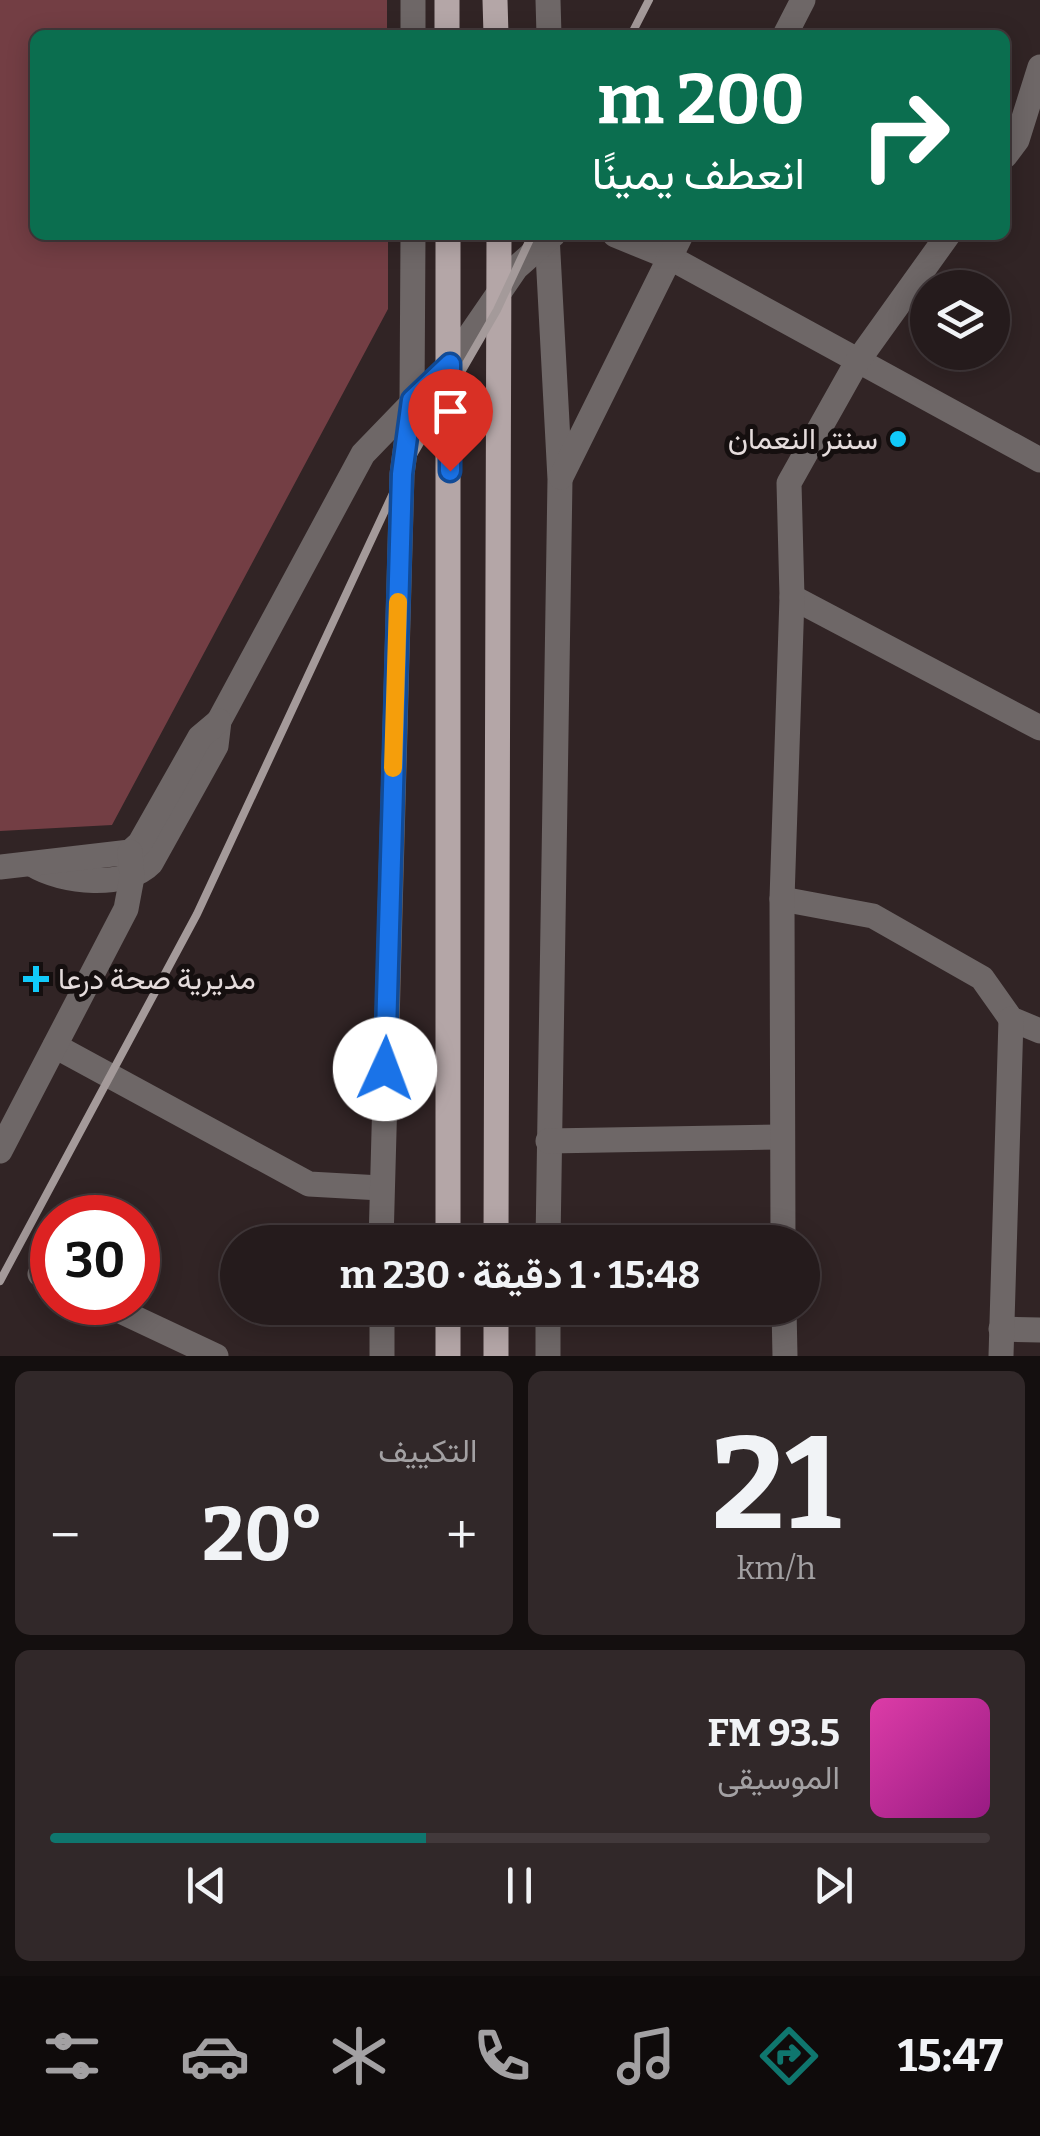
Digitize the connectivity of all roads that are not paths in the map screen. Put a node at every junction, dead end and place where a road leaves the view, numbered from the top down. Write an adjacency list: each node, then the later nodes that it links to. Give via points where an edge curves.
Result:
1 (413, 0): 6 (street)
2 (447, 0): 7 (main road)
3 (496, 0): 8 (main road)
4 (548, 0): 9 (street)
5 (804, 0): 10 (street)
6 (413, 30)
7 (447, 30)
8 (496, 30)
9 (549, 30)
10 (788, 30)
11 (1040, 67): 12 (street)
12 (1021, 148)
13 (413, 240): 24 (street)
14 (448, 240): 23 (main road)
15 (498, 240): 21 (main road)
16 (546, 240): 21 (street)
17 (549, 240): 26 (street)
18 (642, 240): 20 (street)
19 (944, 240): 22 (street)
20 (675, 246): 22 (street); 26 (street)
21 (498, 294): 23 (street); 41 (main road)
22 (857, 362): 25 (street); 27 (street, via 789,483)
23 (450, 364): 24 (street); 40 (main road)
24 (412, 400): 29 (street, via 356,466 219,720 200,737); 38 (street, via 402,474)
25 (1040, 460)
26 (560, 479): 36 (street)
27 (792, 596): 28 (street); 31 (street)
28 (1040, 728)
29 (131, 864): 30 (street, via 50,858); 34 (street, via 126,909)
30 (0, 867)
31 (782, 899): 32 (street, via 873,916 982,978); 35 (street)
32 (1011, 1019): 33 (street); 50 (street)
33 (1040, 1031)
34 (55, 1046): 37 (street); 38 (street, via 309,1184)
35 (782, 1137): 36 (street); 43 (street)
36 (548, 1141): 42 (street)
37 (0, 1151)
38 (381, 1188): 39 (street)
39 (382, 1225)
40 (448, 1225)
41 (496, 1225)
42 (548, 1225)
43 (783, 1225)
44 (149, 1325): 52 (street)
45 (382, 1325): 53 (street)
46 (448, 1325): 54 (main road)
47 (496, 1325): 55 (main road)
48 (548, 1325): 56 (street)
49 (784, 1325): 57 (street)
50 (1002, 1329): 51 (street); 58 (street)
51 (1040, 1330)
52 (216, 1356)
53 (382, 1356)
54 (448, 1356)
55 (496, 1356)
56 (548, 1356)
57 (785, 1356)
58 (1001, 1356)

